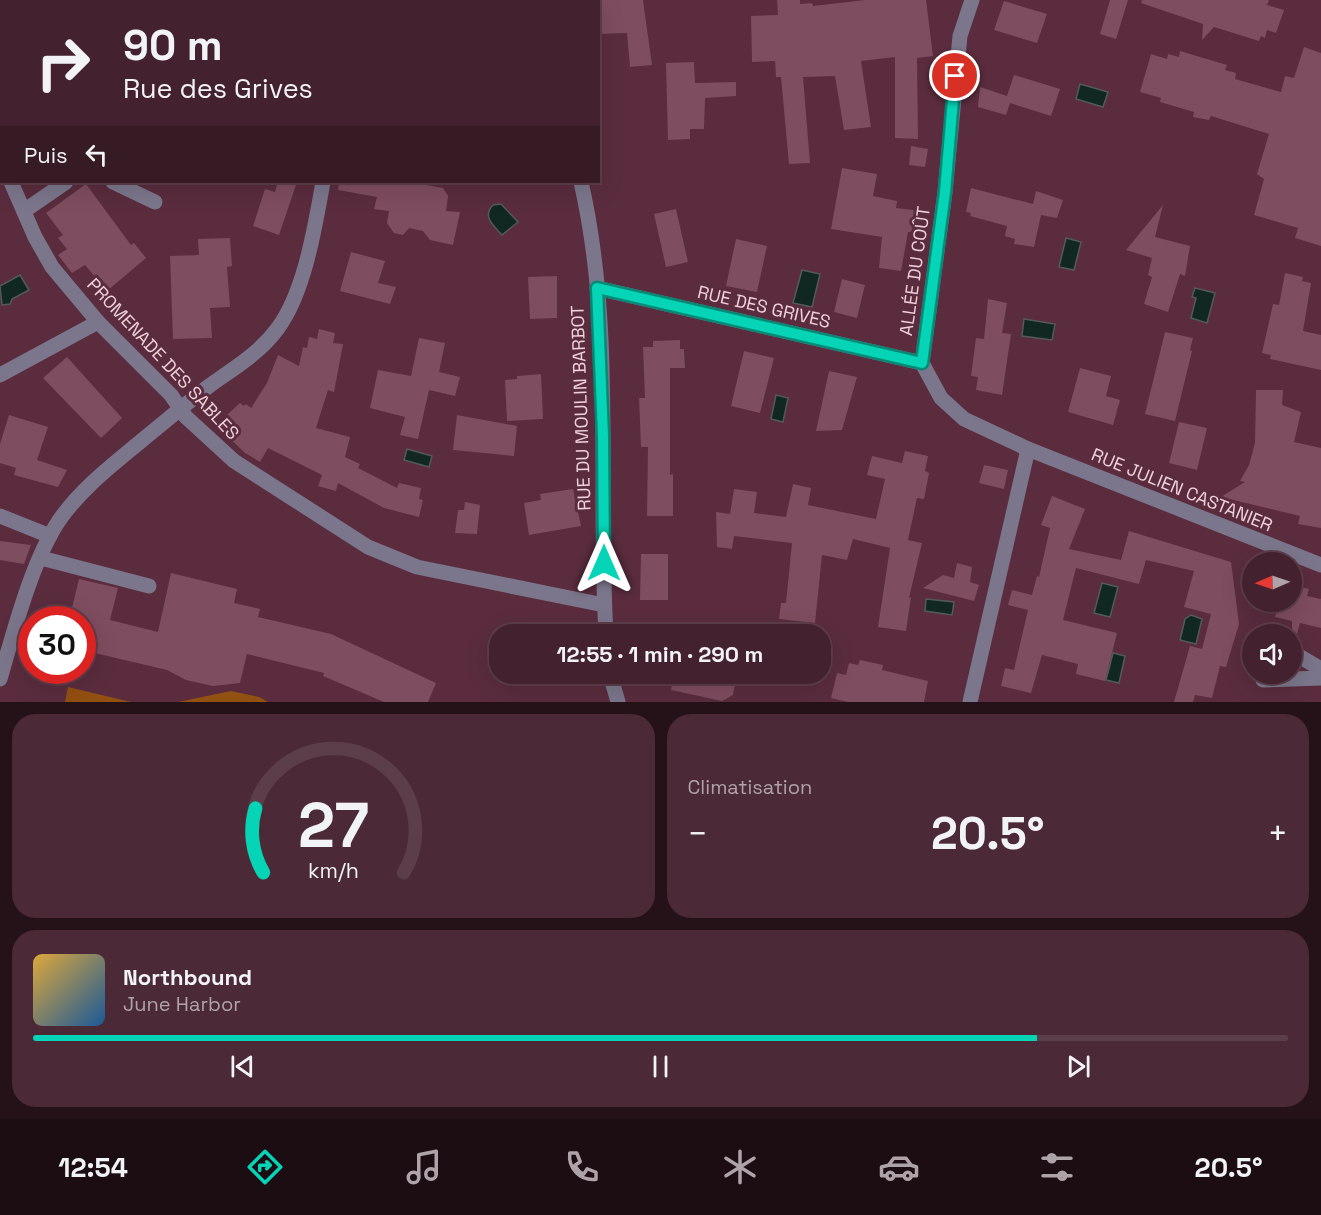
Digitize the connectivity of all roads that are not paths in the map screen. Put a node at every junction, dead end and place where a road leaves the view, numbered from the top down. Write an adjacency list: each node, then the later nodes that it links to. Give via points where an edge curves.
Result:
1 (972, 0): 11 (street, ALLÉE DU COÛT, via 960,36 945,192)
2 (11, 183): 8 (street, PROMENADE DES SABLES)
3 (65, 183): 8 (street)
4 (115, 183): 7 (street)
5 (323, 183): 13 (street, via 302,273 280,327 265,345)
6 (581, 183): 9 (street, RUE DU MOULIN BARBOT)
7 (155, 202)
8 (24, 211): 10 (street, PROMENADE DES SABLES, via 52,267)
9 (597, 288): 11 (street, RUE DES GRIVES); 20 (street, RUE DU MOULIN BARBOT)
10 (98, 322): 12 (street); 13 (street, PROMENADE DES SABLES)
11 (922, 363): 14 (street, ALLÉE DU COÛT, via 941,398 964,419)
12 (0, 375)
13 (181, 409): 16 (street, via 77,498); 20 (street, PROMENADE DES SABLES, via 234,461 368,547 417,567)
14 (1028, 449): 18 (street, RUE JULIEN CASTANIER); 29 (street)
15 (0, 516): 16 (street)
16 (50, 536): 17 (street)
17 (41, 558): 19 (street); 25 (street)
18 (1321, 565)
19 (149, 586)
20 (604, 605): 21 (street, RUE DU MOULIN BARBOT)
21 (605, 624)
22 (1302, 658): 23 (street)
23 (1321, 669)
24 (1321, 678): 26 (street)
25 (0, 679)
26 (1302, 679)
27 (613, 684): 28 (street)
28 (618, 702)
29 (970, 702)

